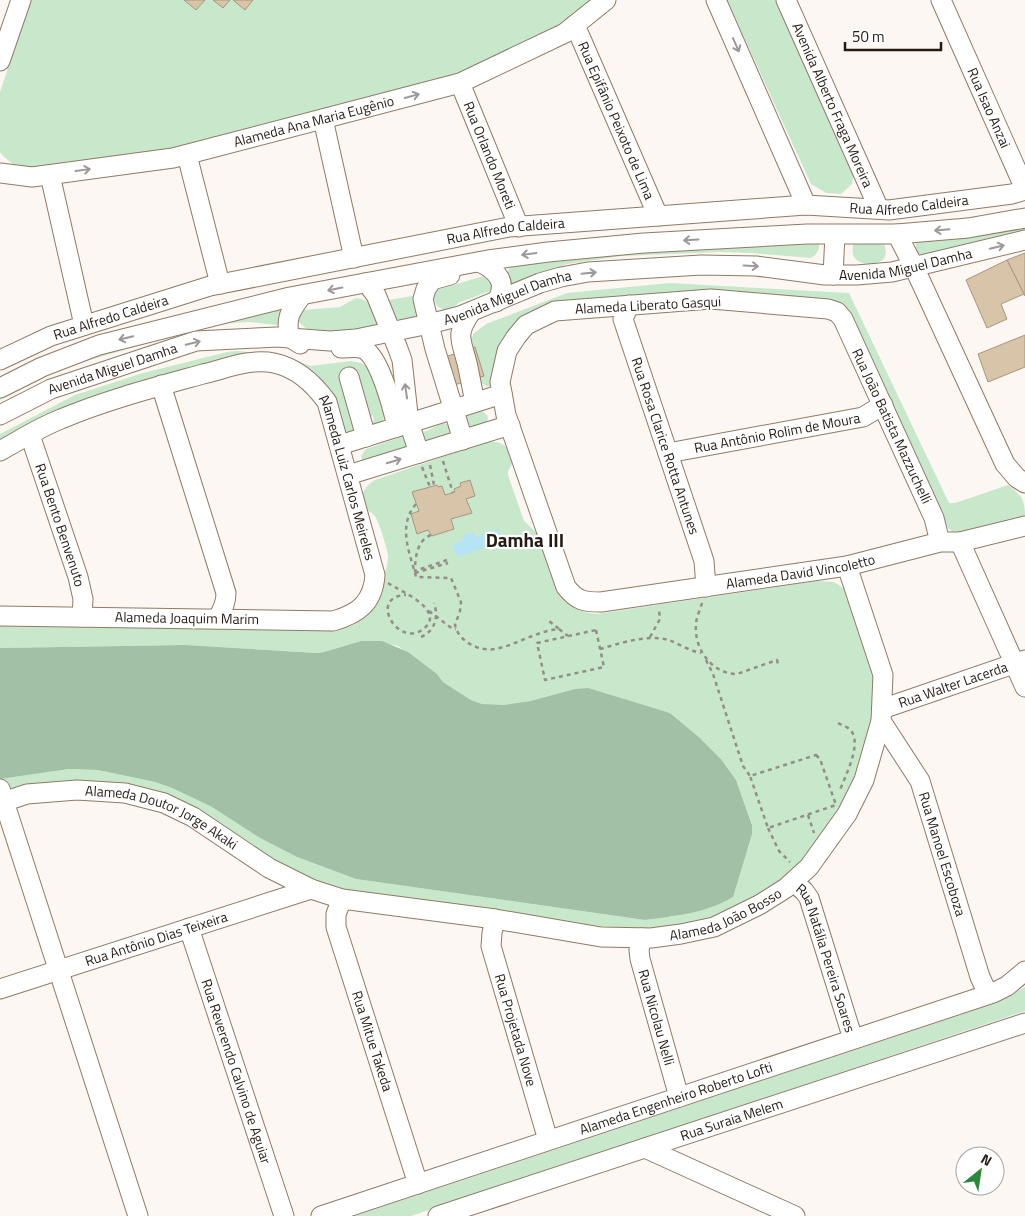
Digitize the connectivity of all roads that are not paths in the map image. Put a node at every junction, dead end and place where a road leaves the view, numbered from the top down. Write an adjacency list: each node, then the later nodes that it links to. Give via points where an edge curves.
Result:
1 (21, 0): 7 (street)
2 (606, 0): 6 (street, Alameda Ana Maria Eugênio)
3 (716, 0): 14 (street, one-way to 14)
4 (786, 0): 15 (street, Avenida Alberto Fraga Moreira)
5 (940, 0): 13 (street, Rua Isao Anzai)
6 (575, 25): 8 (street, Alameda Ana Maria Eugênio, via 565,33); 16 (street, Rua Epifânio Peixoto de Lima)
7 (0, 61)
8 (460, 83): 9 (street, Alameda Ana Maria Eugênio, one-way to 8); 18 (street, Rua Orlando Moreti)
9 (323, 119): 10 (street, Alameda Ana Maria Eugênio); 22 (street)
10 (187, 155): 12 (street, Alameda Ana Maria Eugênio, one-way to 10); 27 (street)
11 (0, 173): 12 (street, Alameda Ana Maria Eugênio, via 32,177)
12 (50, 175): 34 (street)
13 (1025, 189): 15 (street, Rua Alfredo Caldeira, via 1003,195)
14 (806, 205): 15 (street, Rua Alfredo Caldeira); 16 (street, Rua Alfredo Caldeira)
15 (879, 209)
16 (658, 216): 18 (street, Rua Alfredo Caldeira)
17 (1025, 218): 19 (street, Avenida Miguel Damha, one-way to 19, via 968,228)
18 (519, 226): 22 (street, Rua Alfredo Caldeira)
19 (897, 234): 20 (street, Avenida Miguel Damha); 24 (street)
20 (835, 235): 23 (street, Avenida Miguel Damha, one-way to 23, via 644,243); 25 (street)
21 (1025, 240): 24 (street, Avenida Miguel Damha, one-way to 21)
22 (354, 258): 27 (street, Rua Alfredo Caldeira)
23 (478, 262): 26 (street, Avenida Miguel Damha); 29 (street, via 488,266 500,278 502,289); 33 (street, via 428,284 423,300)
24 (914, 267): 25 (street, Avenida Miguel Damha, via 857,276); 56 (street, via 1005,464)
25 (834, 275): 29 (street, Avenida Miguel Damha, one-way to 25, via 540,283 588,272 730,265)
26 (365, 283): 28 (street, Avenida Miguel Damha, one-way to 28); 35 (street, via 376,295)
27 (220, 284): 34 (street, Rua Alfredo Caldeira)
28 (302, 295): 36 (street, via 288,316); 40 (street, Avenida Miguel Damha, one-way to 40, via 100,345 42,367)
29 (496, 302): 31 (street, Avenida Miguel Damha)
30 (629, 305): 32 (street, Alameda Liberato Gasqui, via 710,299 820,307); 41 (street, Alameda Liberato Gasqui, via 555,311 526,325 507,351); 54 (street, Rua Rosa Clarice Rotta Antunes, via 623,319)
31 (471, 312): 33 (street, Avenida Miguel Damha); 42 (street, via 460,334)
32 (837, 312): 43 (street, Rua João Batista Mazzuchelli)
33 (429, 324): 35 (street, Avenida Miguel Damha); 44 (street)
34 (84, 325): 37 (street, Rua Alfredo Caldeira, via 51,336)
35 (392, 331): 36 (street, Avenida Miguel Damha, via 330,341); 46 (street, one-way to 35, via 402,360)
36 (289, 337): 45 (street, Avenida Miguel Damha, one-way to 36, via 51,389 196,341); 46 (street, via 310,348 362,348 368,351 374,357)
37 (0, 360)
38 (349, 377): 49 (street)
39 (161, 385): 48 (street, Alameda Luiz Carlos Meireles, via 60,419); 51 (street, Alameda Luiz Carlos Meireles, via 252,362 274,363 307,378 317,388 328,402); 65 (street, via 226,593 226,601)
40 (0, 388)
41 (501, 388): 42 (street); 47 (street)
42 (475, 402): 44 (street)
43 (883, 405): 54 (street, Rua Antônio Rolim de Moura, via 863,417); 58 (street, Rua João Batista Mazzuchelli, via 934,518)
44 (453, 409): 46 (street); 50 (street)
45 (0, 415)
46 (403, 425): 49 (street); 53 (street)
47 (510, 426): 50 (street); 61 (street, Alameda David Vincoletto, via 561,576 573,597 586,602 601,602)
48 (30, 435): 52 (street, Alameda Luiz Carlos Meireles); 64 (street, Rua Bento Benvenuto, via 78,577 83,599)
49 (366, 437): 51 (street)
50 (463, 440): 53 (street)
51 (340, 445): 55 (street, Alameda Luiz Carlos Meireles)
52 (0, 451)
53 (421, 453): 55 (street, one-way to 53)
54 (668, 453): 61 (street, Rua Rosa Clarice Rotta Antunes, via 704,561)
55 (348, 475): 62 (street, Alameda Luiz Carlos Meireles, via 375,575 374,587)
56 (1025, 482)
57 (1025, 526): 59 (street, Alameda David Vincoletto)
58 (940, 542): 59 (street, Alameda David Vincoletto); 60 (street, Alameda David Vincoletto)
59 (960, 542): 66 (street)
60 (847, 566): 61 (street, Alameda David Vincoletto); 68 (street, Alameda João Bosso, via 883,675)
61 (706, 586)
62 (367, 601): 65 (street, Alameda Joaquim Marim, via 348,617 333,620)
63 (0, 616): 64 (street, Alameda Joaquim Marim)
64 (82, 617): 65 (street, Alameda Joaquim Marim)
65 (217, 619)
66 (1020, 661): 67 (street); 68 (street, Rua Walter Lacerda)
67 (1025, 687)
68 (882, 715): 70 (street, Alameda João Bosso, via 864,780 847,814 809,867); 79 (street, Rua Manoel Escoboza, via 920,781)
69 (1, 798): 71 (street, Alameda Doutor Jorge Akaki, via 77,790 125,793 164,803 193,817 269,868); 76 (street)
70 (797, 878): 75 (street, Alameda João Bosso, via 759,905 714,926); 81 (street, Rua Natália Pereira Soares, via 809,898)
71 (311, 889): 72 (street, Alameda João Bosso); 74 (street, Rua Antônio Dias Teixeira)
72 (342, 899): 73 (street, Alameda João Bosso); 85 (street, Rua Mitue Takeda, via 336,914 336,928)
73 (495, 919): 75 (street, Alameda João Bosso, via 601,937); 83 (street, Rua Projetada Nove, via 491,946)
74 (189, 928): 76 (street, Rua Antônio Dias Teixeira); 87 (street, Rua Reverendo Calvino de Aguiar)
75 (642, 938): 82 (street, Rua Nicolau Nelli, via 640,959)
76 (58, 970): 78 (street, Rua Antônio Dias Teixeira); 86 (street)
77 (1025, 971): 79 (street, Alameda Engenheiro Roberto Lofti, via 1007,986)
78 (0, 989)
79 (988, 994): 81 (street, Alameda Engenheiro Roberto Lofti)
80 (1025, 1023): 84 (street, Rua Suraia Melem)
81 (853, 1039): 82 (street, Alameda Engenheiro Roberto Lofti)
82 (679, 1097): 83 (street, Alameda Engenheiro Roberto Lofti)
83 (548, 1140): 85 (street, Alameda Engenheiro Roberto Lofti)
84 (645, 1148): 89 (street, Rua Suraia Melem); 90 (street)
85 (418, 1184): 88 (street, Alameda Engenheiro Roberto Lofti)
86 (138, 1216)
87 (284, 1216)
88 (321, 1216)
89 (438, 1216)
90 (795, 1216)

